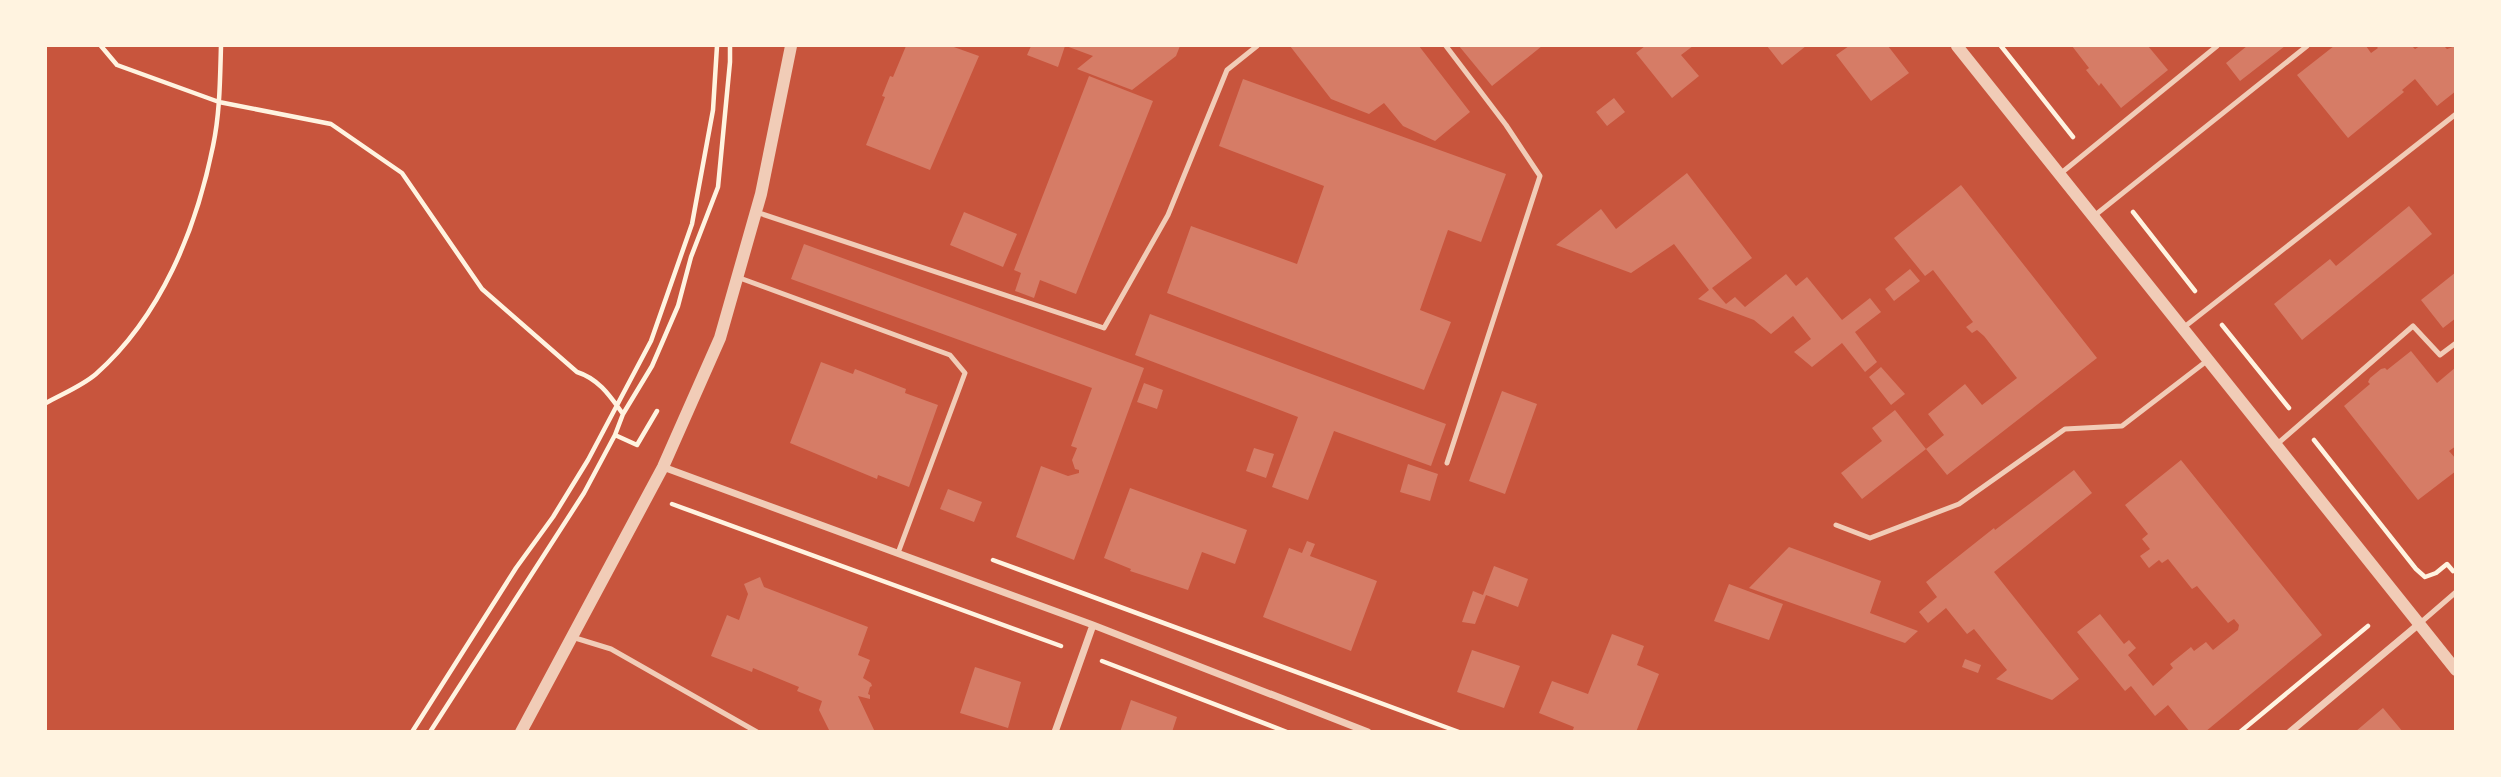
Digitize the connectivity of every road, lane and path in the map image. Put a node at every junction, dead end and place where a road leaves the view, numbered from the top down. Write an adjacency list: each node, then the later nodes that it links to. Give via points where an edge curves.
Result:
1 (101, 46): 11 (path, via 117,65)
2 (222, 46): 11 (path)
3 (717, 46): 22 (path, via 713,110 692,224 651,341)
4 (730, 46): 23 (path, via 718,187 678,306 652,366)
5 (792, 46): 14 (street)
6 (1257, 46): 14 (lane, via 1227,70 1168,215 1104,328)
7 (1446, 46): 26 (lane, via 1539,176)
8 (1957, 46): 13 (street)
9 (2217, 46): 13 (lane)
10 (2307, 46): 15 (lane)
11 (219, 102): 20 (path, via 197,210 169,276 132,338 94,376); 22 (path, via 331,124 402,173 482,289 577,372 589,376)
12 (2455, 114): 17 (lane)
13 (2060, 174): 15 (street)
14 (756, 212): 16 (street)
15 (2094, 216): 17 (street)
16 (737, 276): 27 (street, via 720,338); 30 (lane, via 950,355 965,373)
17 (2183, 328): 19 (street)
18 (2455, 343): 25 (lane, via 2440,355 2413,326)
19 (2208, 360): 25 (street); 29 (lane, via 2122,426 2065,429 1959,504 1870,538)
20 (46, 403)
21 (661, 404): 24 (path, via 637,445)
22 (617, 405): 23 (path); 39 (path, via 553,517)
23 (623, 414): 24 (path)
24 (615, 435): 40 (path, via 584,493)
25 (2276, 445): 33 (street)
26 (1447, 463)
27 (663, 467): 30 (street); 36 (street)
28 (672, 504): 37 (path)
29 (1836, 526)
30 (898, 553): 34 (street)
31 (986, 558): 46 (path)
32 (2455, 592): 33 (lane)
33 (2419, 624): 38 (street); 48 (street)
34 (1093, 625): 37 (street); 45 (street)
35 (2368, 626): 47 (path)
36 (572, 637): 41 (street); 42 (lane, via 611,649)
37 (1083, 654): 43 (street); 44 (path)
38 (2455, 670)
39 (412, 732)
40 (430, 732)
41 (521, 732)
42 (757, 732)
43 (1055, 732)
44 (1287, 732)
45 (1368, 732)
46 (1459, 732)
47 (2240, 732)
48 (2290, 732)

